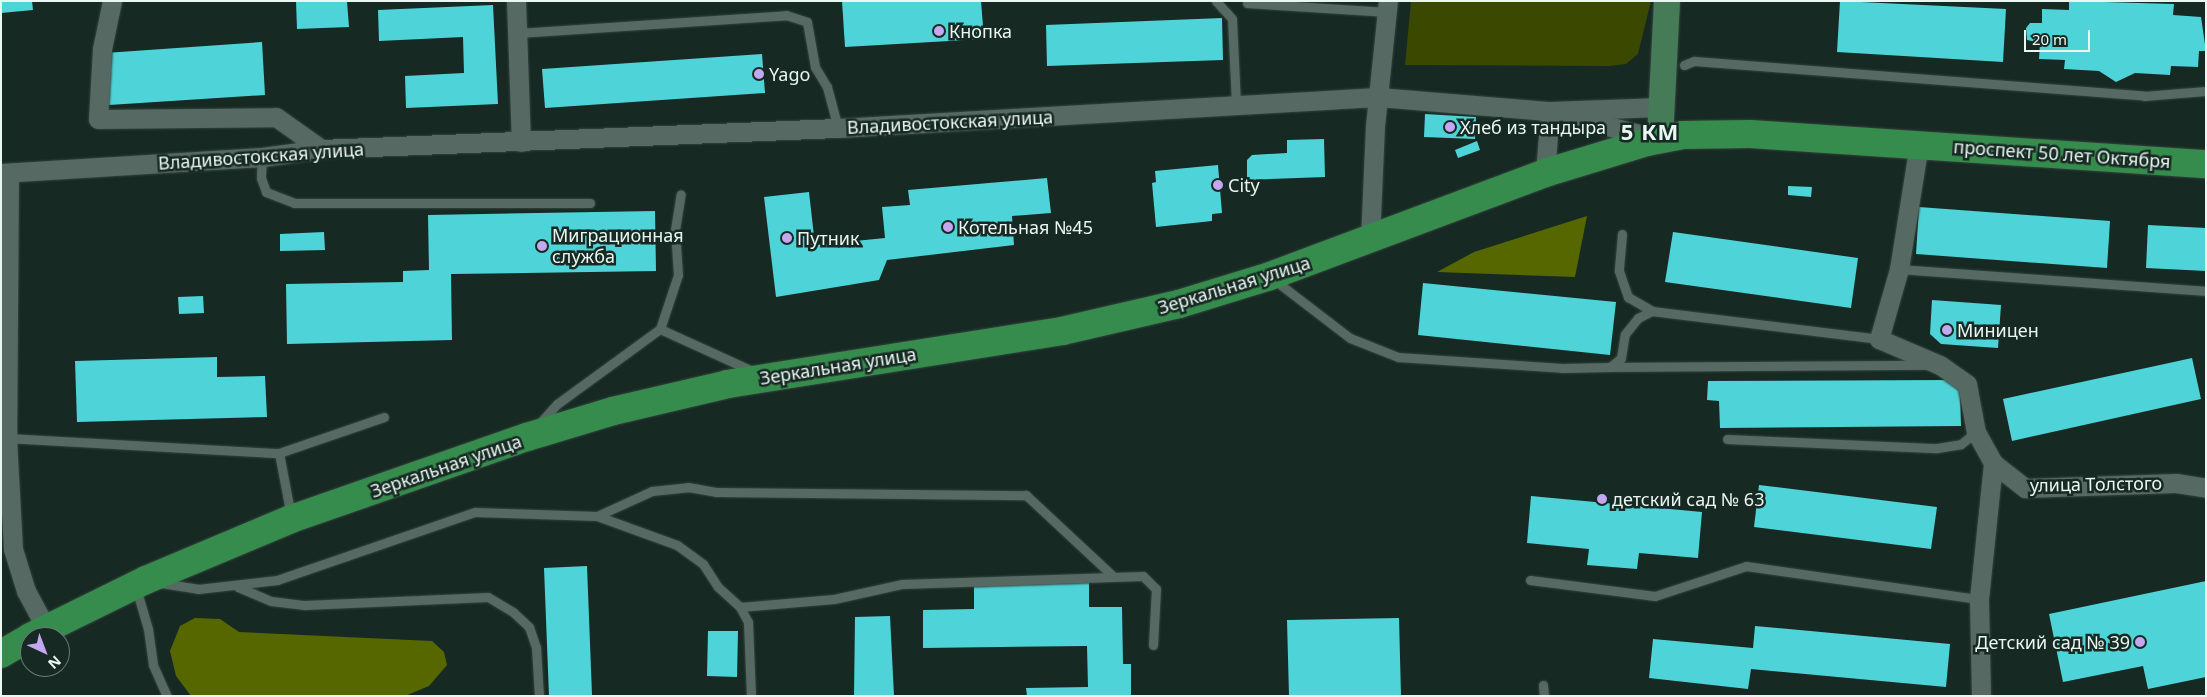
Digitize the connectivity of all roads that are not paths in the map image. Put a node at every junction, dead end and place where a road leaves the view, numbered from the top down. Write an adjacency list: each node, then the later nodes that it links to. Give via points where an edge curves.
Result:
1 (112, 1): 18 (street, via 102,50 98,120 276,117)
2 (516, 1): 7 (street)
3 (1216, 1): 11 (lane, via 1232,19)
4 (1667, 1): 12 (street)
5 (1247, 3): 6 (lane)
6 (1388, 6): 10 (street)
7 (518, 33): 14 (lane, via 786,15 807,22 814,67 827,87); 16 (street)
8 (1684, 65): 9 (lane, via 1694,61 2144,96)
9 (2206, 91)
10 (1378, 97): 11 (street, Владивостокская улица); 13 (street, Владивостокская улица); 26 (street)
11 (1236, 105): 14 (street, Владивостокская улица)
12 (1661, 106): 13 (street, Владивостокская улица); 15 (street)
13 (1550, 111): 15 (street, Владивостокская улица); 22 (street)
14 (838, 128): 16 (street, Владивостокская улица)
15 (1660, 139): 17 (main road, проспект 50 лет Октября, via 1750,134); 22 (main road, Зеркальная улица)
16 (521, 142): 18 (street, Владивостокская улица)
17 (1919, 144): 20 (main road, проспект 50 лет Октября); 27 (street)
18 (321, 149): 19 (street, Владивостокская улица)
19 (262, 157): 21 (street, Владивостокская улица); 24 (lane, via 260,178 266,192 294,203)
20 (2206, 164)
21 (5, 173): 39 (street)
22 (1545, 174): 26 (main road, Зеркальная улица)
23 (681, 194): 31 (lane, via 675,230 678,275)
24 (590, 202)
25 (1622, 234): 30 (lane, via 1619,271 1628,297)
26 (1370, 240): 28 (main road, Зеркальная улица)
27 (1899, 269): 29 (lane); 32 (street)
28 (1270, 276): 34 (lane, via 1324,321 1383,353 1562,368); 35 (main road, Зеркальная улица, via 1179,304 1062,331)
29 (2206, 292)
30 (1652, 311): 32 (lane); 34 (lane, via 1638,318 1625,334 1621,358)
31 (660, 329): 35 (lane); 38 (lane, via 557,404)
32 (1879, 338): 33 (street)
33 (1940, 365): 34 (lane); 37 (street, via 1967,384)
34 (1610, 367)
35 (766, 377): 38 (main road, Зеркальная улица, via 613,411)
36 (384, 417): 41 (lane)
37 (1976, 432): 40 (lane, via 1961,444 1936,448); 42 (street)
38 (528, 437): 45 (main road, Зеркальная улица)
39 (7, 438): 41 (lane); 52 (street, via 13,549)
40 (1727, 439)
41 (279, 453): 45 (lane)
42 (1993, 462): 43 (street, улица Толстого, via 2024,488 2176,483); 50 (street)
43 (2206, 488)
44 (597, 516): 46 (lane, via 652,491 688,487 716,492 1026,495); 49 (lane, via 475,512 277,580); 51 (lane, via 677,545 703,564 718,587)
45 (292, 519): 48 (main road, Зеркальная улица)
46 (1113, 576): 51 (lane, via 902,584 834,599); 55 (lane, via 1143,576 1156,589)
47 (1530, 580): 50 (lane, via 1655,596 1746,566)
48 (141, 583): 49 (lane, via 198,589); 53 (main road, Зеркальная улица); 58 (lane, via 153,665)
49 (238, 587): 59 (lane, via 271,601 305,605 488,597 514,612 528,627 536,647)
50 (1979, 599): 62 (street)
51 (740, 607): 60 (lane, via 748,622)
52 (34, 627)
53 (50, 627)
54 (20, 643): 56 (main road, Зеркальная улица)
55 (1153, 645)
56 (1, 654)
57 (1543, 685): 61 (lane)
58 (166, 696)
59 (539, 696)
60 (751, 696)
61 (1544, 696)
62 (1981, 696)

